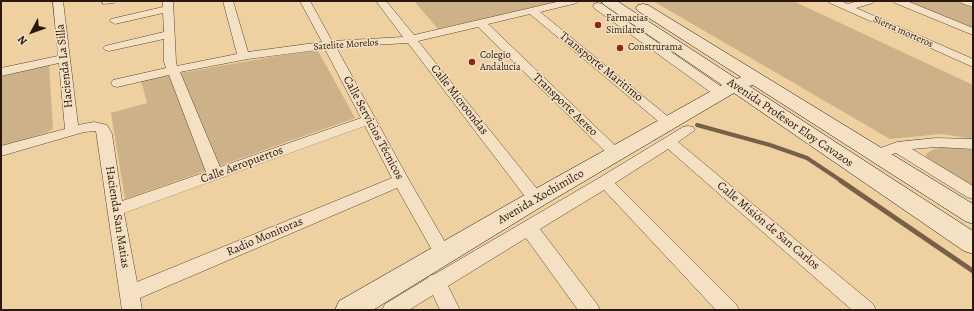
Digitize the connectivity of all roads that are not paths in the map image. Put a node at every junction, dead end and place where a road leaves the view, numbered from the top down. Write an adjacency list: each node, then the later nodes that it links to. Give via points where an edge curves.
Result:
1 (58, 1): 24 (street, Hacienda La Silla)
2 (228, 1): 23 (street)
3 (305, 1): 21 (street, Calle Servicios Técnicos)
4 (381, 1): 20 (street, Calle Microondas)
5 (574, 1): 15 (street, Satelite Morelos)
6 (632, 1): 29 (main road, Avenida Profesor Eloy Cavazos)
7 (833, 1): 14 (street, Sierra morteros)
8 (870, 1): 14 (street)
9 (898, 1): 18 (street)
10 (964, 1): 12 (street)
11 (603, 3): 29 (main road, Avenida Profesor Eloy Cavazos)
12 (973, 4)
13 (168, 5): 16 (street); 19 (street)
14 (848, 7): 25 (street, Sierra morteros)
15 (532, 11): 17 (street, Satelite Morelos); 32 (street, Transporte Maritimo)
16 (115, 21)
17 (480, 23): 20 (street, Satelite Morelos); 37 (street, Transporte Aereo)
18 (973, 32)
19 (169, 34): 22 (street); 26 (street, via 170,62)
20 (412, 39): 21 (street, Satelite Morelos); 43 (street, Calle Microondas)
21 (328, 44): 23 (street, Satelite Morelos); 30 (street, Calle Servicios Técnicos)
22 (109, 48)
23 (244, 57): 26 (street, Satelite Morelos)
24 (65, 58): 27 (street); 31 (street, Hacienda La Silla)
25 (973, 63)
26 (174, 69): 28 (street, Satelite Morelos); 39 (street)
27 (1, 72)
28 (117, 83)
29 (737, 86): 32 (main road, Avenida Xochimilco); 35 (main road, Avenida Profesor Eloy Cavazos); 38 (main road, Avenida Profesor Eloy Cavazos)
30 (368, 120): 39 (street, Calle Aeropuertos); 40 (street, Calle Servicios Técnicos)
31 (72, 130): 36 (street); 44 (street, Hacienda San Matias, via 102,128 105,134)
32 (675, 132): 37 (main road, Avenida Xochimilco); 41 (street); 56 (street, Calle Misión de San Carlos)
33 (973, 144): 34 (street, via 940,141)
34 (897, 147): 35 (street); 42 (street)
35 (868, 149): 38 (main road); 45 (main road, Avenida Profesor Eloy Cavazos)
36 (1, 154)
37 (616, 154): 43 (main road, Avenida Xochimilco)
38 (842, 157): 47 (main road, Avenida Profesor Eloy Cavazos)
39 (215, 174): 44 (street, Calle Aeropuertos)
40 (401, 180): 48 (street, Calle Servicios Técnicos); 50 (street, Radio Monitoras)
41 (605, 182): 46 (street); 55 (street)
42 (973, 192)
43 (536, 199): 48 (main road, Avenida Xochimilco)
44 (115, 210): 50 (street, Hacienda San Matias)
45 (973, 215)
46 (529, 228): 49 (street); 54 (street)
47 (973, 244)
48 (444, 254): 51 (main road, Avenida Xochimilco)
49 (436, 282): 52 (street); 53 (street)
50 (130, 302)
51 (349, 310)
52 (392, 310)
53 (450, 310)
54 (590, 310)
55 (729, 310)
56 (866, 310)

